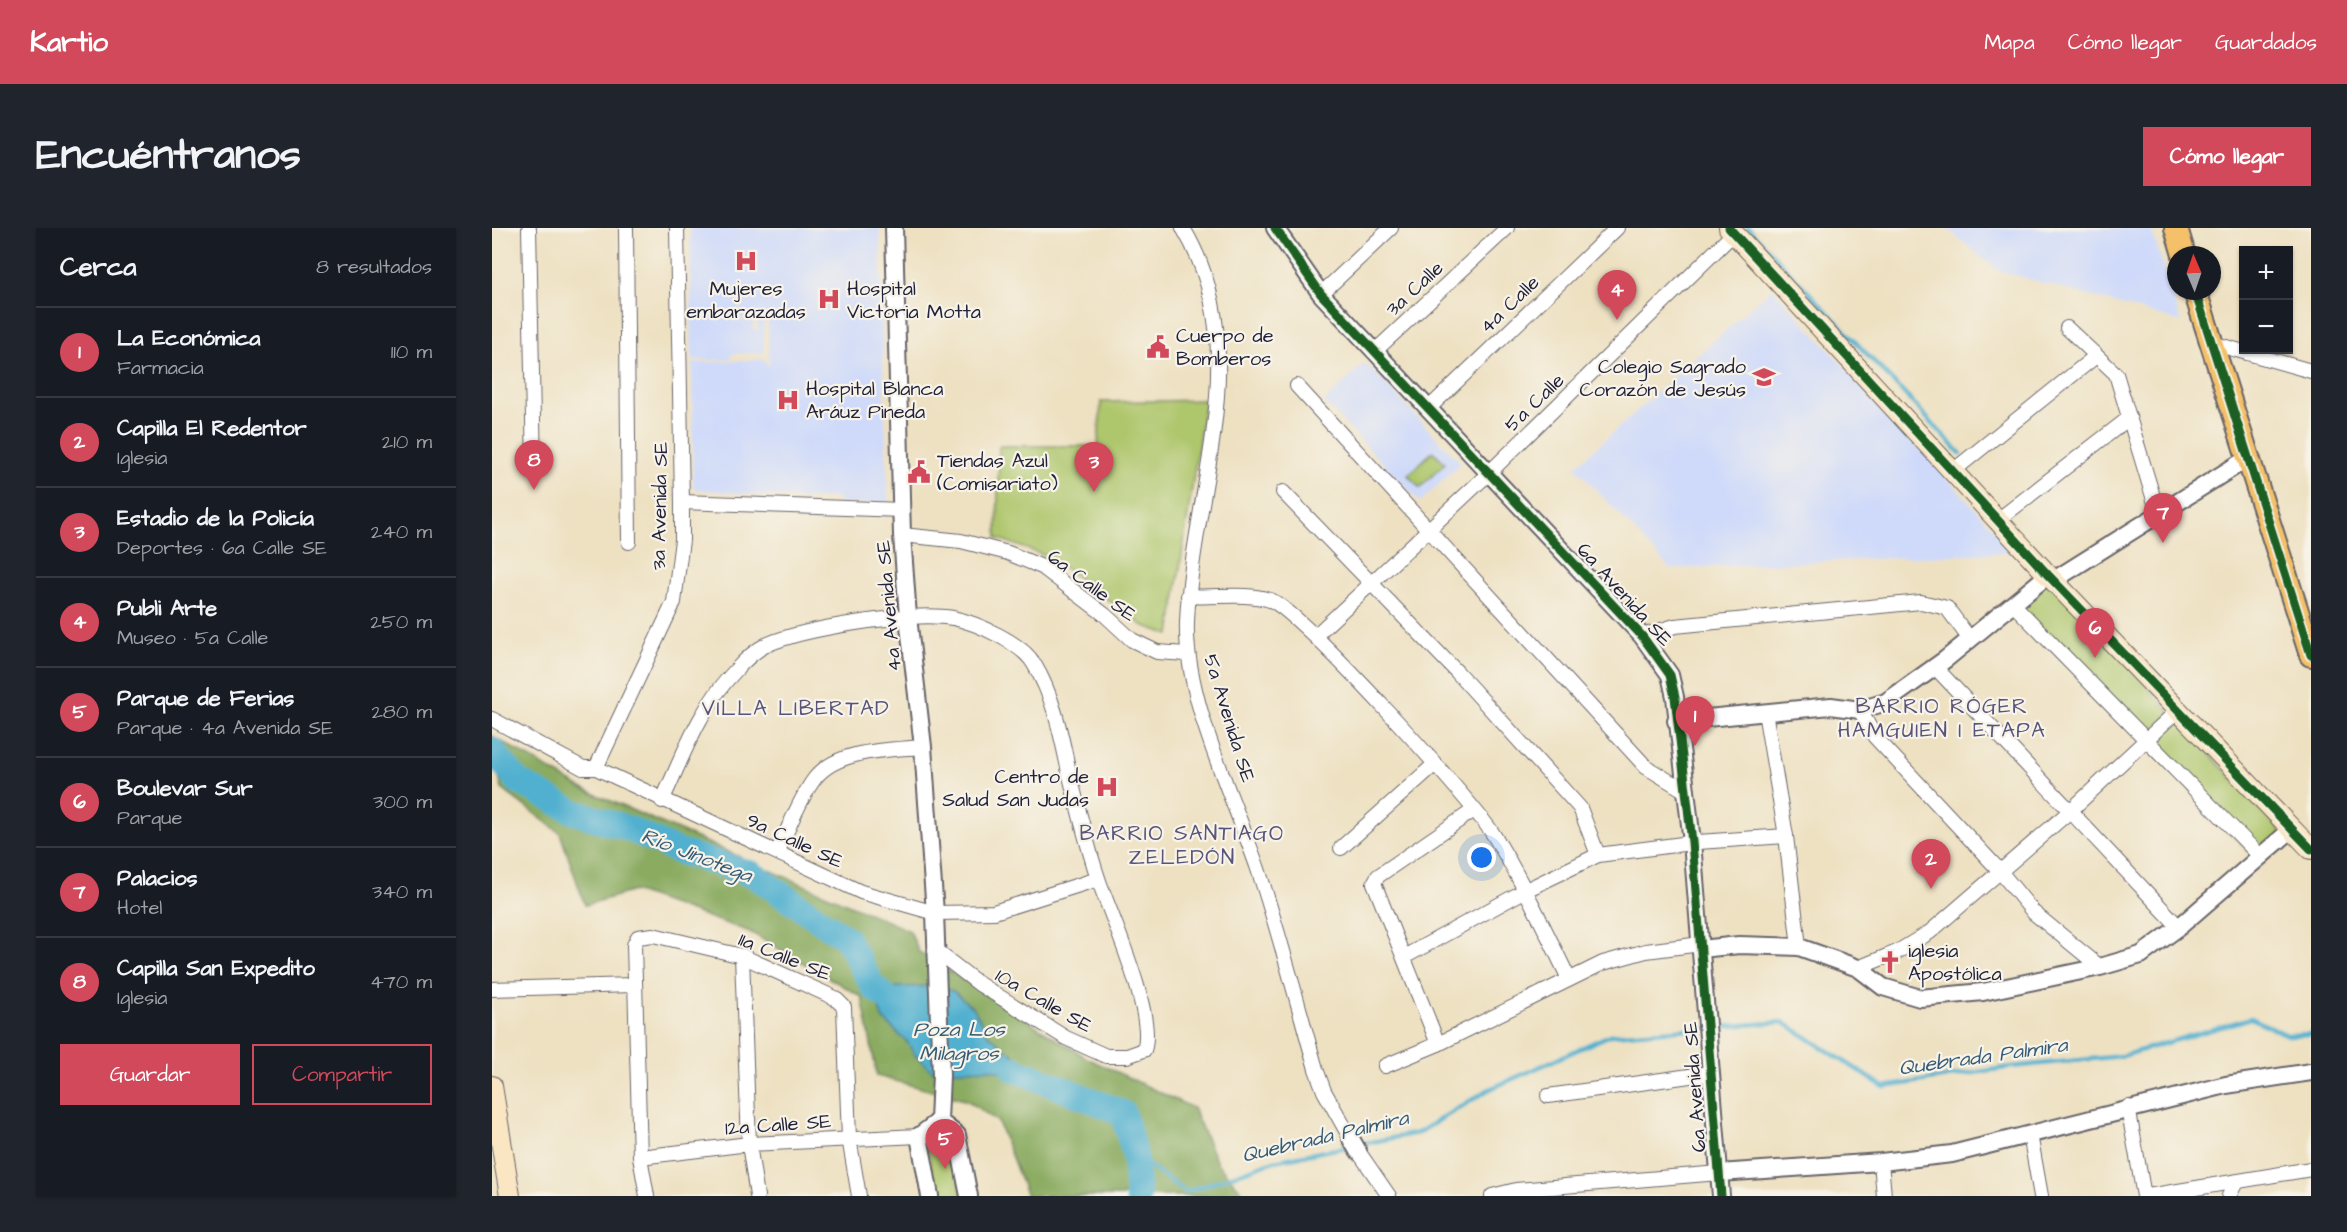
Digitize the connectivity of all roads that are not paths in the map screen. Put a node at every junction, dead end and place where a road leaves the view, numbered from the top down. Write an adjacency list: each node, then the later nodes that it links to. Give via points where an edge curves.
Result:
1 (529, 228): 24 (street)
2 (626, 228): 34 (street)
3 (677, 228): 28 (street, 3a Avenida SE)
4 (894, 228): 29 (street, 4a Avenida SE)
5 (1183, 228): 37 (street, 5a Avenida SE, via 1215,305 1219,346 1213,429)
6 (1391, 228): 13 (street)
7 (1507, 228): 17 (street, 3a Calle)
8 (1617, 228): 21 (street, 4a Calle)
9 (2176, 228): 12 (main road)
10 (1277, 229): 13 (street, 6a Avenida SE)
11 (1732, 230): 25 (main road); 26 (street, 5a Calle)
12 (2181, 246)
13 (1321, 294): 17 (street, 6a Avenida SE)
14 (2198, 300): 16 (main road)
15 (2067, 328): 18 (street)
16 (2212, 343): 19 (street); 23 (main road)
17 (1374, 352): 21 (street, 6a Avenida SE)
18 (2096, 356): 22 (street, via 2116,374); 25 (street)
19 (2311, 371)
20 (1297, 386): 32 (street)
21 (1428, 409): 26 (street, 6a Avenida SE)
22 (2129, 418): 30 (street); 31 (street)
23 (2248, 458): 30 (street); 44 (main road)
24 (534, 467)
25 (1953, 471): 31 (main road)
26 (1489, 473): 32 (street, 5a Calle); 41 (street, 6a Avenida SE)
27 (1283, 492): 36 (street)
28 (682, 502): 29 (street); 54 (street, 3a Avenida SE, via 674,602)
29 (902, 510): 33 (street, 4a Avenida SE)
30 (2158, 513): 35 (street)
31 (1998, 520): 35 (main road)
32 (1430, 530): 36 (street, 5a Calle); 55 (street, via 1646,767)
33 (902, 535): 39 (street, 4a Avenida SE); 43 (street, 6a Calle SE, via 961,541 1042,567 1106,615 1132,640 1157,652)
34 (629, 542)
35 (2051, 578): 38 (street); 47 (main road)
36 (1371, 584): 40 (street, 5a Calle); 65 (street, via 1580,808)
37 (1188, 596): 40 (street, via 1272,600 1288,609); 43 (street, 5a Avenida SE)
38 (2013, 604): 42 (street); 51 (street)
39 (908, 617): 52 (street, 4a Avenida SE); 56 (street, via 807,630 764,646 735,671 702,713); 68 (street, via 953,618 1000,635 1034,663 1057,717)
40 (1315, 636): 53 (street)
41 (1642, 636): 42 (street, via 1675,626 1921,602 1947,608); 50 (street, 6a Avenida SE, via 1670,675)
42 (1969, 638): 45 (street)
43 (1187, 654): 105 (street, 5a Avenida SE, via 1198,701 1258,870 1324,1091)
44 (2311, 655)
45 (1935, 667): 46 (street, via 1886,702); 58 (street)
46 (1860, 710): 48 (street, via 1831,706); 67 (street, via 1875,737)
47 (2178, 710): 51 (street); 59 (main road)
48 (1765, 712): 50 (street); 60 (street)
49 (492, 719): 54 (street, 9a Calle SE, via 583,768)
50 (1676, 721): 55 (street, 6a Avenida SE)
51 (2146, 738): 58 (street); 66 (street)
52 (923, 747): 64 (street, via 876,751 831,764 815,778); 70 (street, 4a Avenida SE)
53 (1435, 764): 57 (street); 63 (street)
54 (596, 768): 56 (street, 9a Calle SE)
55 (1686, 792): 61 (street, 6a Avenida SE)
56 (662, 801): 64 (street, 9a Calle SE)
57 (1474, 810): 69 (street); 76 (street, via 1378,876 1374,883)
58 (2069, 812): 67 (street); 71 (street)
59 (2292, 829): 62 (main road); 66 (street)
60 (1786, 836): 61 (street); 73 (street)
61 (1692, 842): 65 (street); 72 (street, 6a Avenida SE)
62 (2310, 845)
63 (1341, 848)
64 (777, 852): 70 (street, 9a Calle SE, via 861,892)
65 (1598, 855): 69 (street)
66 (2261, 856): 71 (street)
67 (1998, 870): 77 (street, via 2034,913); 78 (street, via 1930,932 1897,952)
68 (1098, 879): 70 (street, 9a Calle SE, via 994,912); 74 (street, 10a Calle SE, via 1146,1024 1144,1050 1126,1056 1106,1056 1066,1038 979,984)
69 (1526, 890): 76 (street); 79 (street)
70 (935, 914): 74 (street, 4a Avenida SE)
71 (2179, 927): 77 (street, via 2141,955)
72 (1701, 947): 73 (street); 79 (street, via 1646,951 1603,963); 84 (street, 6a Avenida SE)
73 (1799, 947): 78 (street)
74 (935, 950): 89 (street, 4a Avenida SE, via 941,1075)
75 (742, 957): 80 (street, 11a Calle SE, via 653,935 638,937 634,945); 92 (street, 11a Calle SE, via 835,998 844,1007); 93 (street)
76 (1404, 957): 82 (street)
77 (2100, 967): 78 (street, via 1983,992 1920,998 1883,987)
78 (1858, 968)
79 (1569, 979): 82 (street)
80 (634, 985): 81 (street); 94 (street)
81 (492, 989)
82 (1438, 1044): 83 (street)
83 (1385, 1066)
84 (1711, 1072): 87 (street); 97 (street, 6a Avenida SE)
85 (2311, 1072): 88 (street, via 2226,1085)
86 (492, 1086): 99 (main road)
87 (1548, 1096)
88 (2128, 1107): 90 (street); 110 (street)
89 (939, 1121): 91 (street); 104 (street, via 957,1135)
90 (2030, 1134): 95 (street, via 1952,1154); 109 (street)
91 (919, 1136): 92 (street, 12a Calle SE); 103 (street)
92 (849, 1138): 93 (street, 12a Calle SE); 102 (street)
93 (749, 1144): 94 (street, 12a Calle SE); 101 (street)
94 (640, 1157): 100 (street)
95 (1881, 1162): 97 (street); 108 (street)
96 (2311, 1169): 98 (street)
97 (1719, 1173): 106 (street, via 1516,1190); 107 (street, 6a Avenida SE)
98 (2236, 1182): 110 (street); 111 (street)
99 (510, 1196)
100 (647, 1196)
101 (757, 1196)
102 (859, 1196)
103 (930, 1196)
104 (969, 1196)
105 (1389, 1196)
106 (1492, 1196)
107 (1721, 1196)
108 (1884, 1196)
109 (2041, 1196)
110 (2146, 1196)
111 (2229, 1196)

